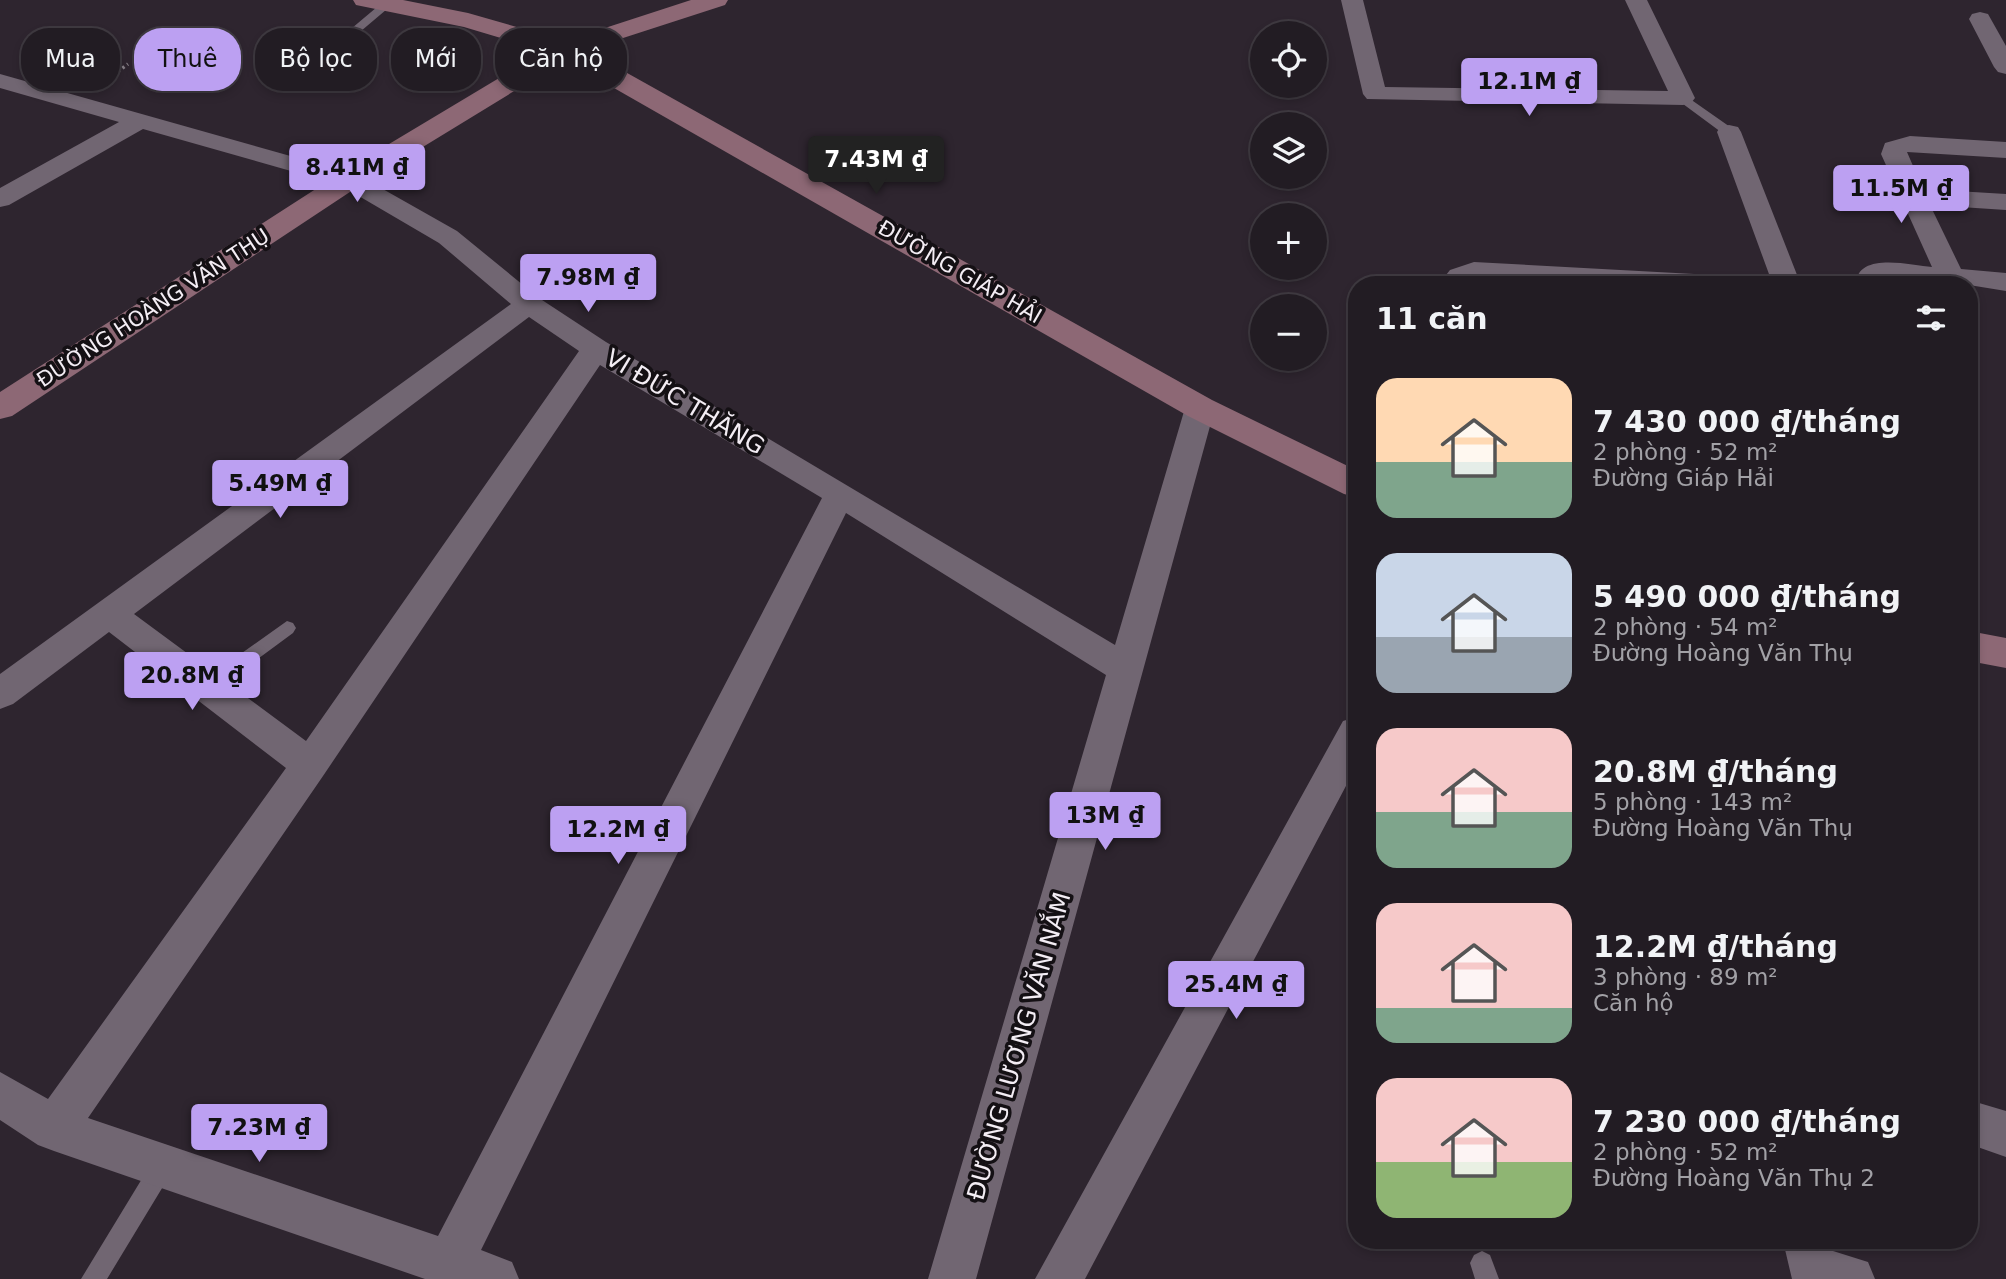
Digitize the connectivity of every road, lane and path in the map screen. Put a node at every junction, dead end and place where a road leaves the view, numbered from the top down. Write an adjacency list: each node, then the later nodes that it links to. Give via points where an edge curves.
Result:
1 (716, 0): 8 (street, ĐƯỜNG HOÀNG VĂN THỤ)
2 (1352, 0): 13 (street, via 1376,94)
3 (1636, 0): 13 (street)
4 (376, 2): 6 (lane); 7 (street, ĐƯỜNG GIÁP HẢI)
5 (1980, 19): 9 (street)
6 (351, 28)
7 (495, 28)
8 (627, 29)
9 (2002, 55)
10 (0, 81): 14 (street, VI ĐỨC THĂNG)
11 (627, 84): 31 (street, ĐƯỜNG GIÁP HẢI)
12 (496, 91): 17 (street, ĐƯỜNG HOÀNG VĂN THỤ)
13 (1683, 98): 15 (lane)
14 (140, 121): 17 (street, VI ĐỨC THĂNG); 19 (street)
15 (1729, 132): 23 (street)
16 (2006, 150): 18 (street, via 1898,145 1894,154)
17 (349, 180): 28 (street, VI ĐỨC THĂNG, via 448,237); 30 (street, ĐƯỜNG HOÀNG VĂN THỤ)
18 (1914, 196): 20 (street); 25 (street)
19 (0, 200)
20 (2006, 202)
21 (1460, 276): 22 (street, via 1474,271)
22 (1566, 276)
23 (1784, 276)
24 (1870, 276): 25 (street, via 1880,271)
25 (1950, 276)
26 (1978, 279): 27 (street)
27 (2006, 282)
28 (529, 304): 29 (street, VI ĐỨC THĂNG); 34 (street)
29 (596, 349): 33 (street, VI ĐỨC THĂNG); 42 (street)
30 (0, 408)
31 (1200, 408): 32 (street, ĐƯỜNG GIÁP HẢI); 38 (street, ĐƯỜNG LƯƠNG VĂN NẮM)
32 (1348, 481)
33 (840, 494): 38 (street, VI ĐỨC THĂNG); 49 (street)
34 (108, 613): 39 (street); 40 (street)
35 (287, 628): 39 (lane)
36 (1978, 648): 37 (street)
37 (2006, 653)
38 (1126, 668): 52 (street, ĐƯỜNG LƯƠNG VĂN NẮM)
39 (207, 687): 42 (street)
40 (0, 694)
41 (1348, 747): 53 (street)
42 (310, 765): 45 (street)
43 (0, 1094): 45 (street)
44 (1978, 1125): 46 (street)
45 (54, 1129): 47 (street)
46 (2006, 1134)
47 (162, 1167): 49 (street); 50 (lane)
48 (1809, 1249): 54 (street, via 1816,1279 1835,1275)
49 (449, 1265): 51 (street)
50 (93, 1279)
51 (495, 1279)
52 (952, 1279)
53 (1059, 1279)
54 (1851, 1279)

